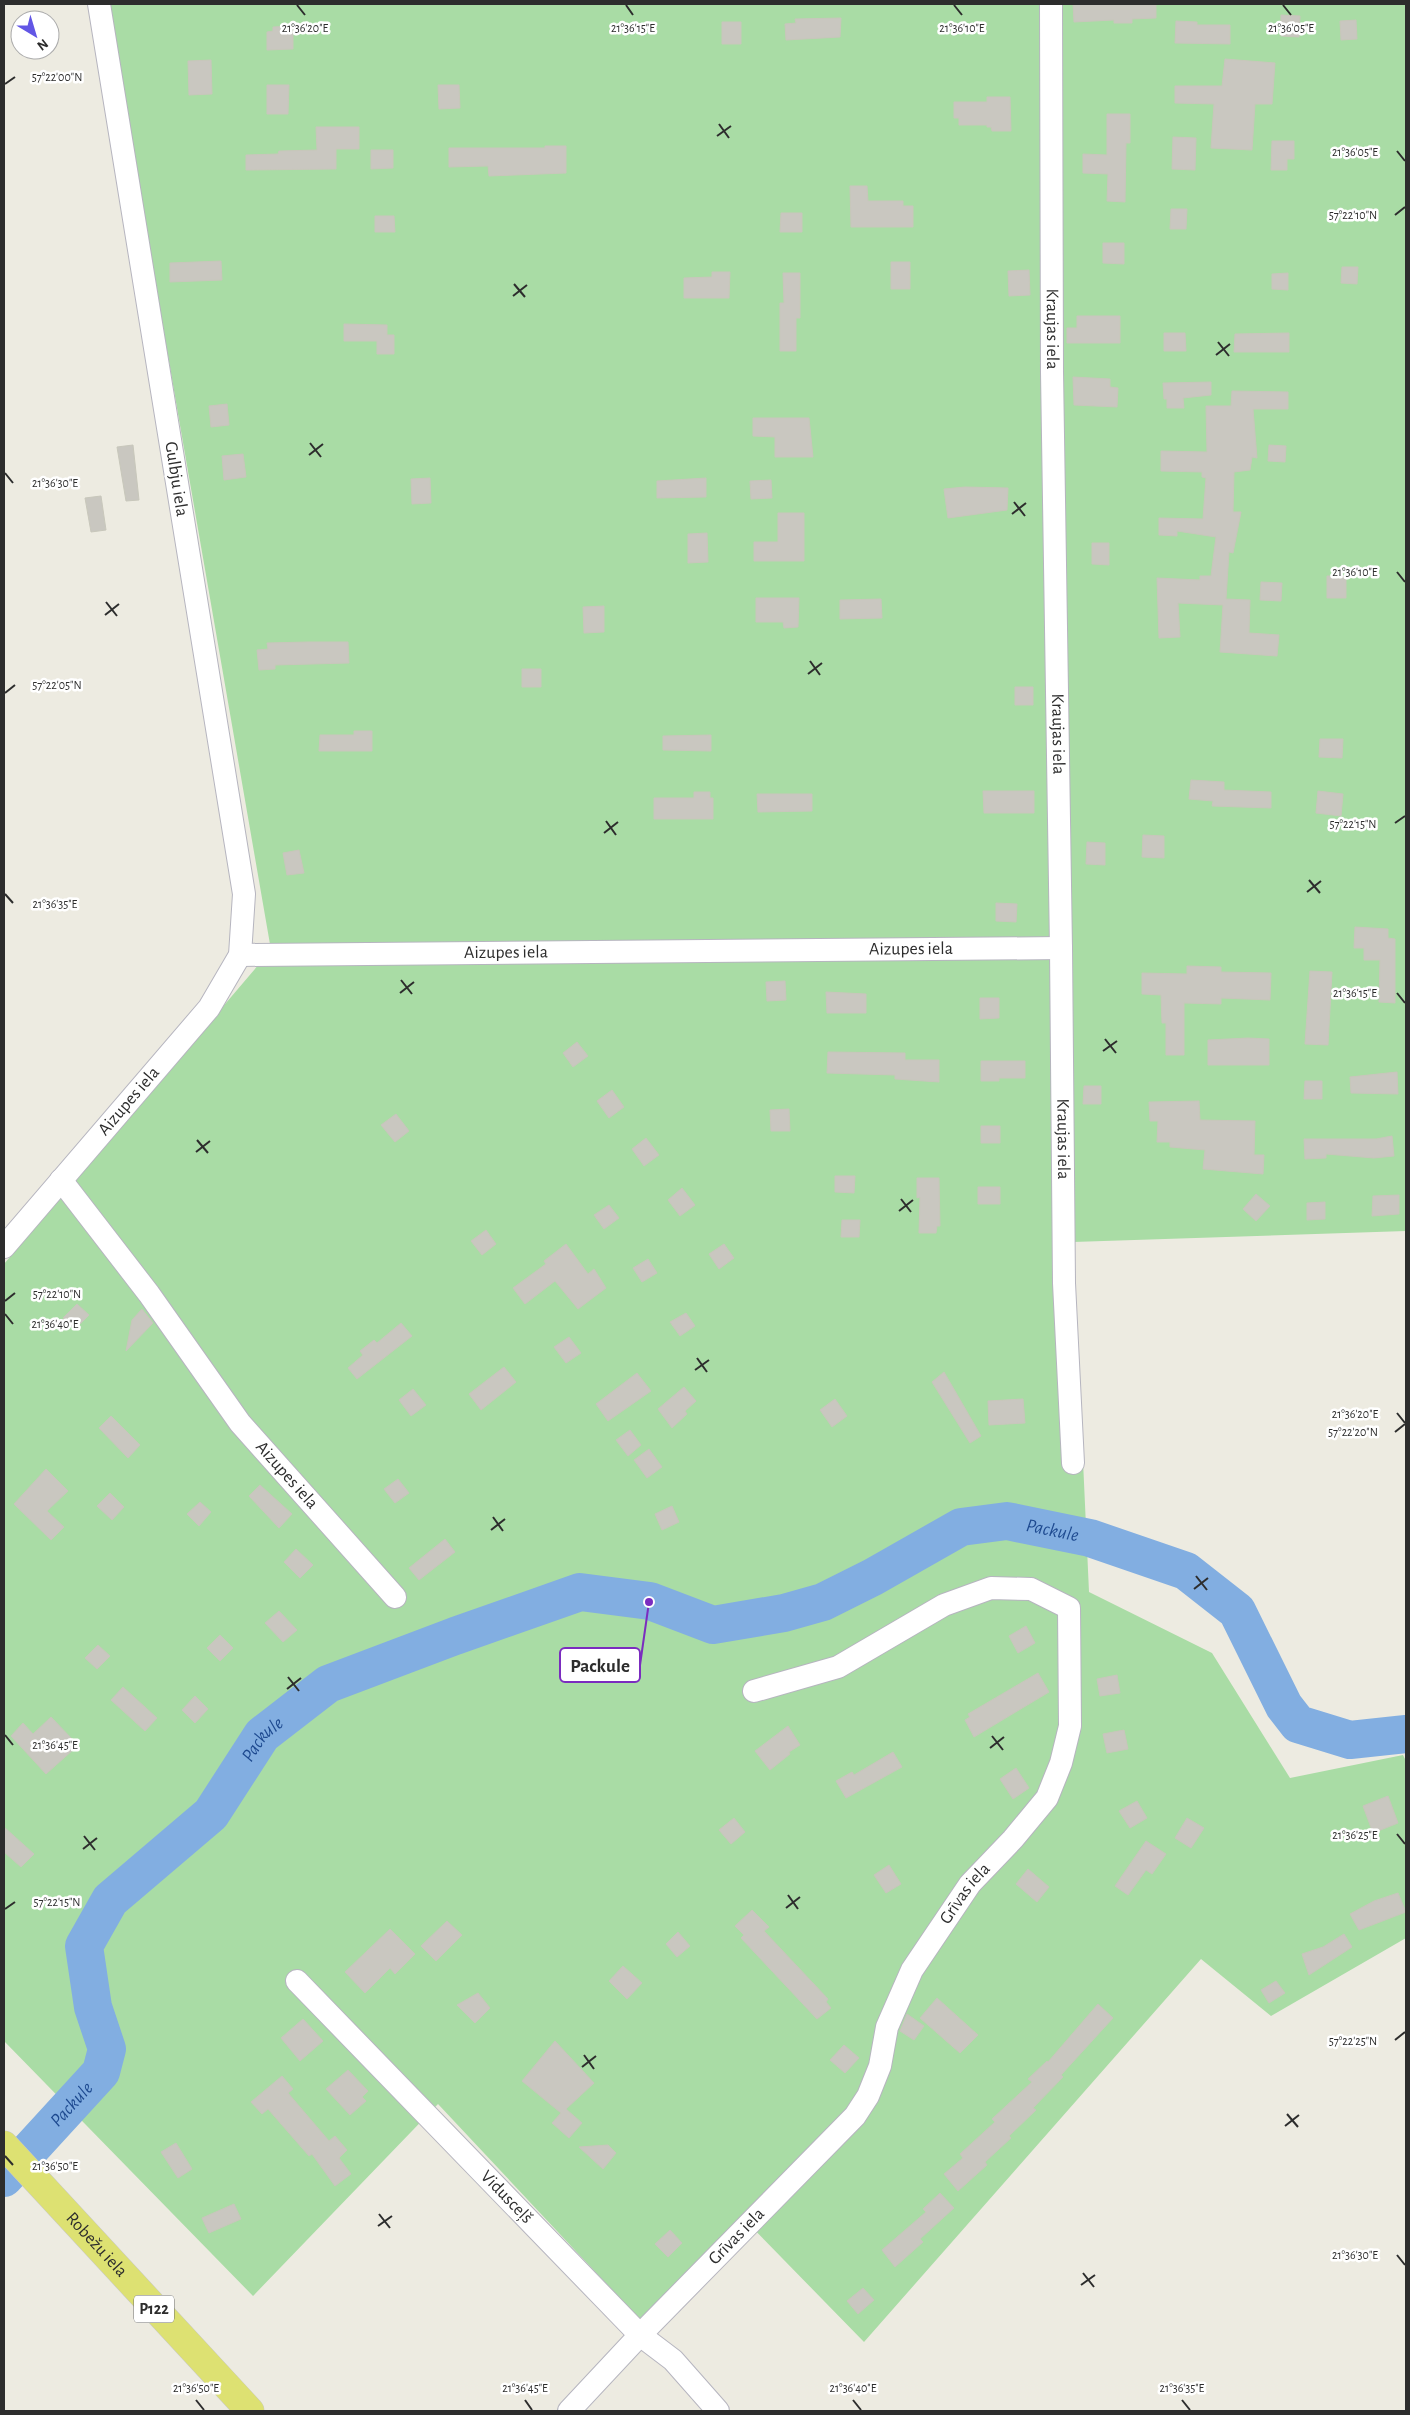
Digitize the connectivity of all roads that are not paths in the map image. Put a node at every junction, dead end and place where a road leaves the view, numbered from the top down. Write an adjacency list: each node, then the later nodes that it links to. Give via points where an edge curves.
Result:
1 (99, 4): 4 (street, Gulbju iela, via 244,894)
2 (1051, 4): 3 (street, Kraujas iela, via 1052,372)
3 (1061, 948): 4 (street, Aizupes iela); 7 (street, Kraujas iela, via 1064,1283)
4 (240, 955): 5 (street, Aizupes iela, via 209,1008)
5 (61, 1180): 6 (street, Aizupes iela); 8 (street, Aizupes iela, via 149,1294 240,1423)
6 (4, 1247)
7 (1073, 1463)
8 (395, 1597)
9 (754, 1691): 12 (street, Grīvas iela, via 838,1667 944,1605 991,1588 1031,1589 1069,1608 1070,1726 1061,1763 1047,1798 970,1884 912,1970 887,2026 880,2066 868,2096 855,2116)
10 (297, 1981): 12 (street, Vidusceļš)
11 (4, 2145): 13 (main road, Robežu iela / P122)
12 (640, 2335): 14 (street, Grīvas iela); 15 (street, Vidusceļš, via 673,2360)
13 (250, 2411)
14 (569, 2411)
15 (718, 2411)

